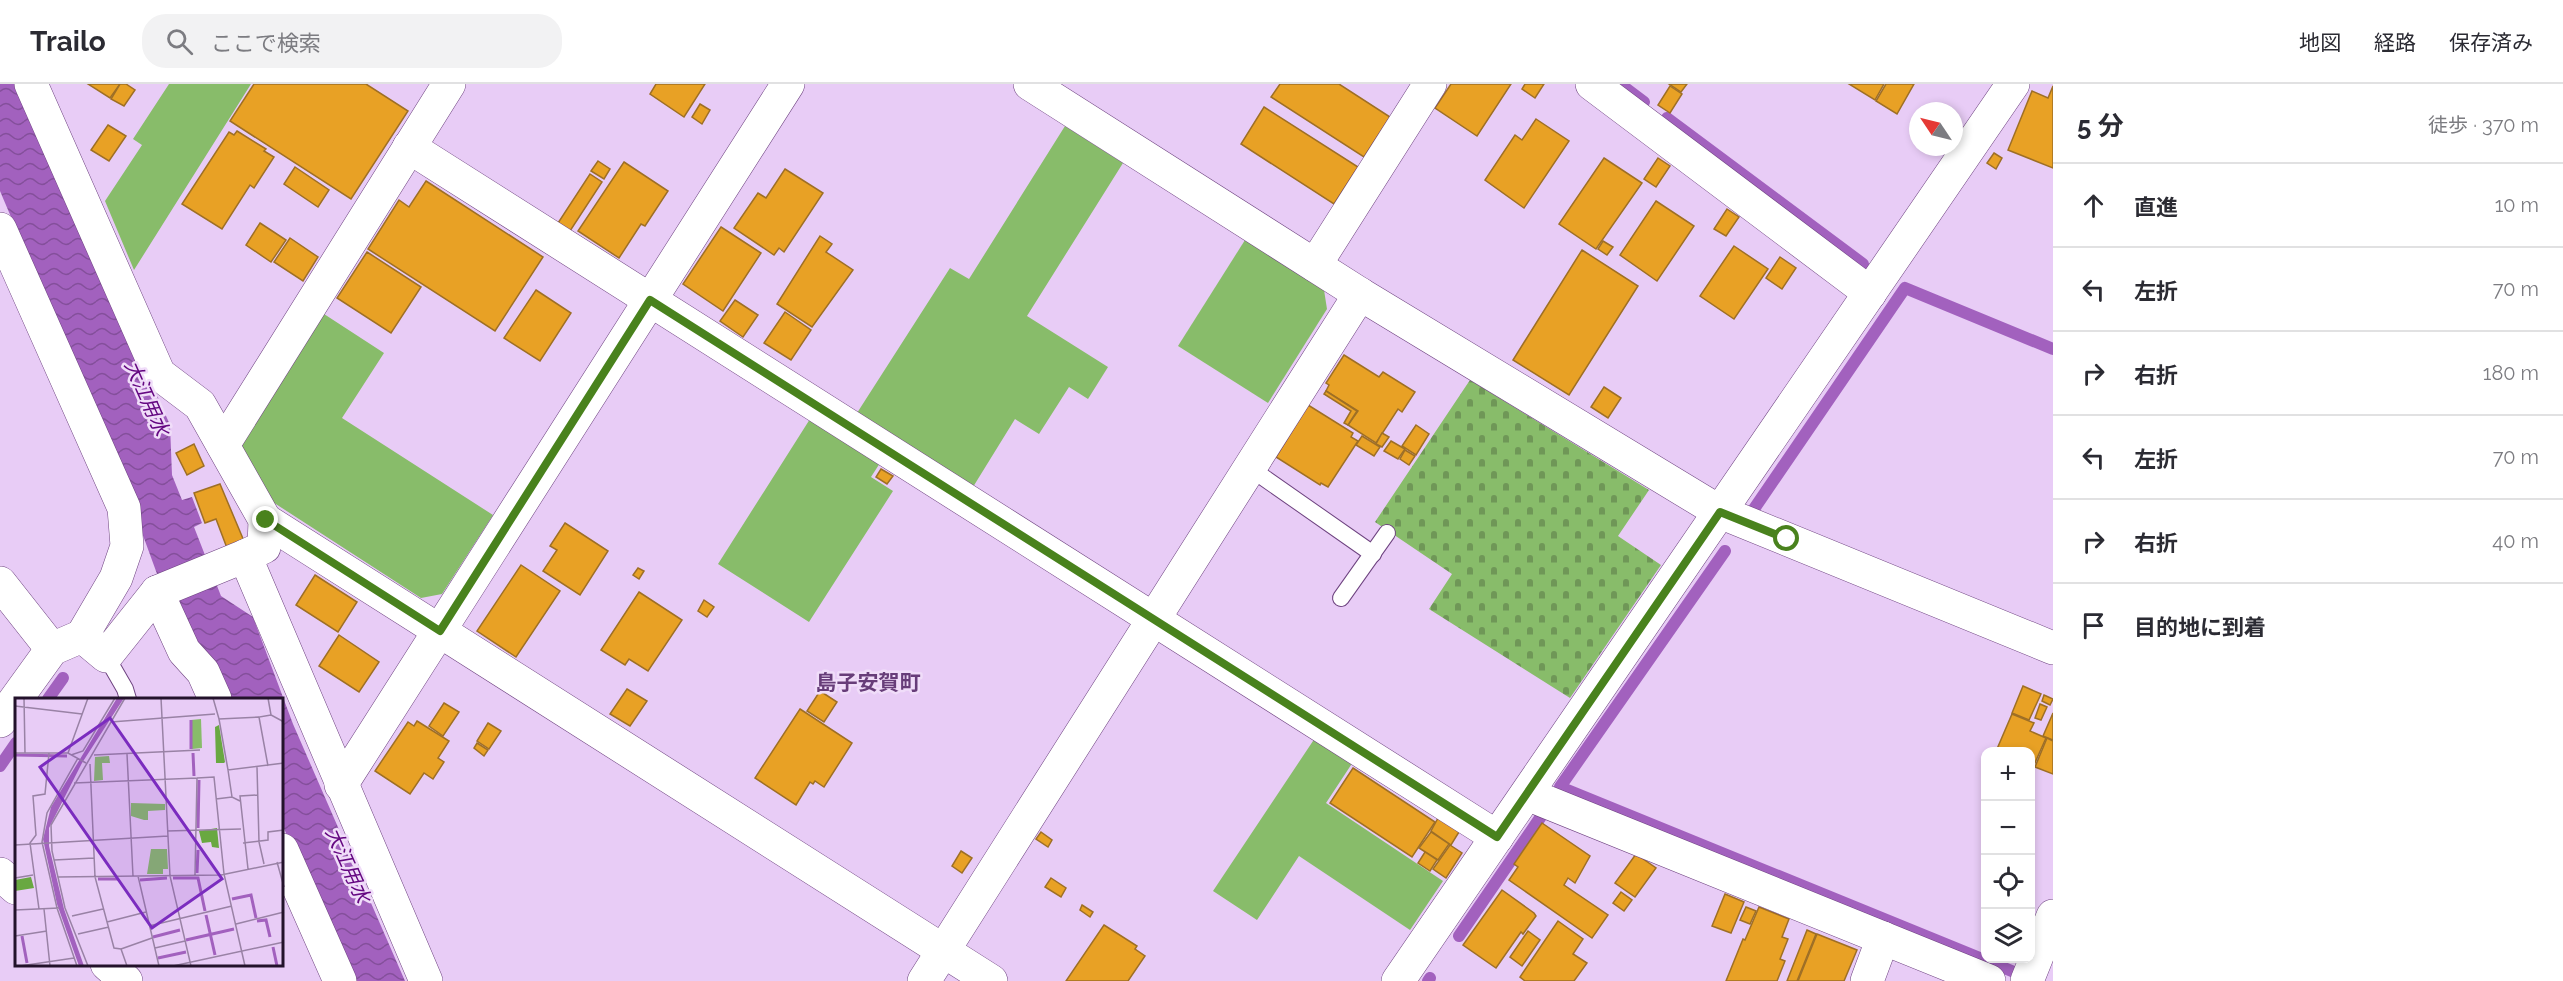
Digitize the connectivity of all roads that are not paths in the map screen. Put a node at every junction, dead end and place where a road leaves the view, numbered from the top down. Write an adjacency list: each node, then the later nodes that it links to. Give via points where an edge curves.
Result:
1 (449, 84): 8 (street)
2 (788, 84): 13 (street)
3 (1030, 84): 10 (street)
4 (1430, 84): 10 (street)
5 (1592, 84): 11 (street)
6 (2013, 84): 11 (street)
7 (40, 90): 14 (street, via 159,374 200,405)
8 (410, 147): 13 (street); 14 (street)
9 (0, 229): 26 (street, via 124,508 128,546)
10 (1315, 265): 12 (street)
11 (1870, 293): 16 (street)
12 (1360, 294): 15 (street); 16 (street)
13 (650, 300): 24 (street); 25 (street)
14 (224, 445): 17 (street)
15 (1250, 468): 19 (lane); 24 (street)
16 (1720, 512): 27 (street); 35 (street)
17 (266, 520): 20 (street, via 264,547); 25 (street)
18 (1387, 533): 19 (lane)
19 (1372, 554): 23 (lane)
20 (234, 560): 22 (street); 34 (street)
21 (0, 583): 28 (street)
22 (157, 592): 26 (street); 31 (street, via 184,651 203,672)
23 (1341, 598)
24 (1154, 619): 36 (street); 42 (street)
25 (440, 631): 34 (street); 42 (street)
26 (94, 646): 28 (street); 30 (lane)
27 (2053, 648)
28 (52, 649): 29 (street)
29 (16, 698)
30 (128, 698)
31 (215, 698)
32 (15, 700): 33 (street)
33 (0, 720)
34 (341, 785): 46 (street)
35 (1527, 794): 36 (street); 41 (street)
36 (1497, 837): 49 (street)
37 (284, 855): 45 (street)
38 (0, 874): 39 (street)
39 (15, 887)
40 (2053, 916): 52 (street)
41 (1883, 938): 50 (street); 51 (street)
42 (944, 951): 47 (street); 48 (street)
43 (109, 966): 44 (street)
44 (126, 981)
45 (340, 981)
46 (426, 981)
47 (924, 981)
48 (991, 981)
49 (1398, 981)
50 (1867, 981)
51 (1989, 981)
52 (2027, 981)

